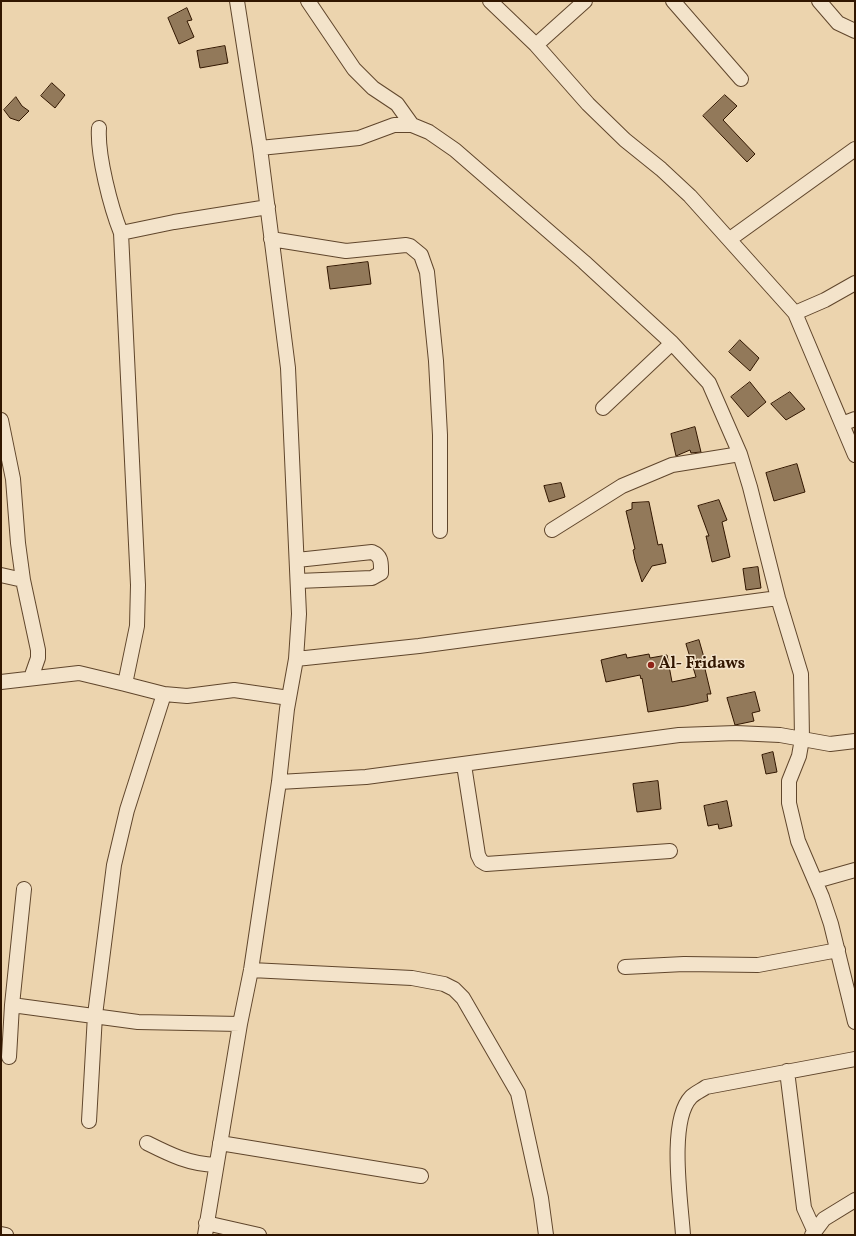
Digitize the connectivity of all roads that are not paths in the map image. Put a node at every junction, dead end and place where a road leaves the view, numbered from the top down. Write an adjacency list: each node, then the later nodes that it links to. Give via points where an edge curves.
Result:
1 (237, 1): 12 (street)
2 (308, 1): 10 (street, via 354,70 373,88 397,104)
3 (490, 1): 8 (street)
4 (585, 1): 8 (street)
5 (674, 1): 9 (street)
6 (819, 1): 7 (street, via 838,23)
7 (855, 31)
8 (536, 44): 17 (street, via 588,104 625,140 662,169)
9 (741, 79)
10 (412, 125): 12 (street, via 394,125 352,139); 20 (street, via 429,132 455,150 584,262)
11 (99, 128): 15 (street, via 99,150 110,198)
12 (260, 148): 14 (street)
13 (855, 149): 17 (street)
14 (268, 207): 15 (street, via 181,220); 16 (street)
15 (122, 233): 38 (street, via 138,585 137,626)
16 (271, 239): 27 (street, via 346,251 406,245 421,255 428,272 436,361 440,443); 29 (street, via 288,368)
17 (730, 239): 19 (street)
18 (855, 283): 19 (street)
19 (795, 313): 23 (street)
20 (672, 343): 21 (street); 24 (street, via 709,383)
21 (603, 408)
22 (1, 420): 32 (street, via 13,478)
23 (848, 422): 25 (street)
24 (740, 454): 26 (street, via 672,466 622,486); 34 (street)
25 (855, 455)
26 (552, 530)
27 (440, 532)
28 (337, 556): 29 (street); 31 (street); 31 (street, via 372,552 380,559 381,573 372,578)
29 (297, 560): 33 (street)
30 (1, 575): 32 (street)
31 (338, 578): 33 (street)
32 (23, 580): 36 (street, via 38,658)
33 (298, 581): 35 (street, via 300,614)
34 (778, 598): 35 (street, via 419,646); 41 (street, via 801,674)
35 (296, 659): 40 (street)
36 (31, 678): 37 (street); 38 (street, via 79,673)
37 (1, 682)
38 (124, 684): 39 (street)
39 (164, 694): 40 (street, via 186,696 234,690); 54 (street, via 127,810 114,865)
40 (289, 698): 44 (street)
41 (802, 739): 42 (street, via 830,744); 43 (street, via 736,733 679,736); 47 (street, via 799,756 789,780 788,803 798,841)
42 (855, 741)
43 (464, 765): 44 (street, via 350,779); 45 (street, via 478,855 486,864)
44 (279, 782): 51 (street)
45 (670, 851)
46 (855, 870): 47 (street)
47 (816, 881): 49 (street)
48 (24, 889): 53 (street)
49 (838, 950): 50 (street, via 758,965 684,964); 52 (street)
50 (625, 967)
51 (251, 970): 56 (street); 71 (street, via 412,978 444,984 454,989 462,998 518,1093 541,1198)
52 (854, 1004): 55 (street)
53 (8, 1011): 54 (street); 57 (street)
54 (95, 1015): 56 (street, via 138,1022); 60 (street)
55 (855, 1022)
56 (240, 1024): 61 (street)
57 (9, 1057)
58 (855, 1058): 59 (street)
59 (787, 1072): 67 (street, via 804,1208); 72 (street, via 706,1087 691,1098 678,1132)
60 (90, 1121)
61 (220, 1142): 63 (street); 64 (street)
62 (147, 1143): 63 (street, via 187,1161)
63 (216, 1165): 66 (street)
64 (421, 1176)
65 (855, 1200): 67 (street, via 824,1219)
66 (206, 1229): 70 (street)
67 (813, 1232)
68 (1, 1234): 69 (street)
69 (6, 1235)
70 (259, 1235)
71 (546, 1235)
72 (683, 1235)

